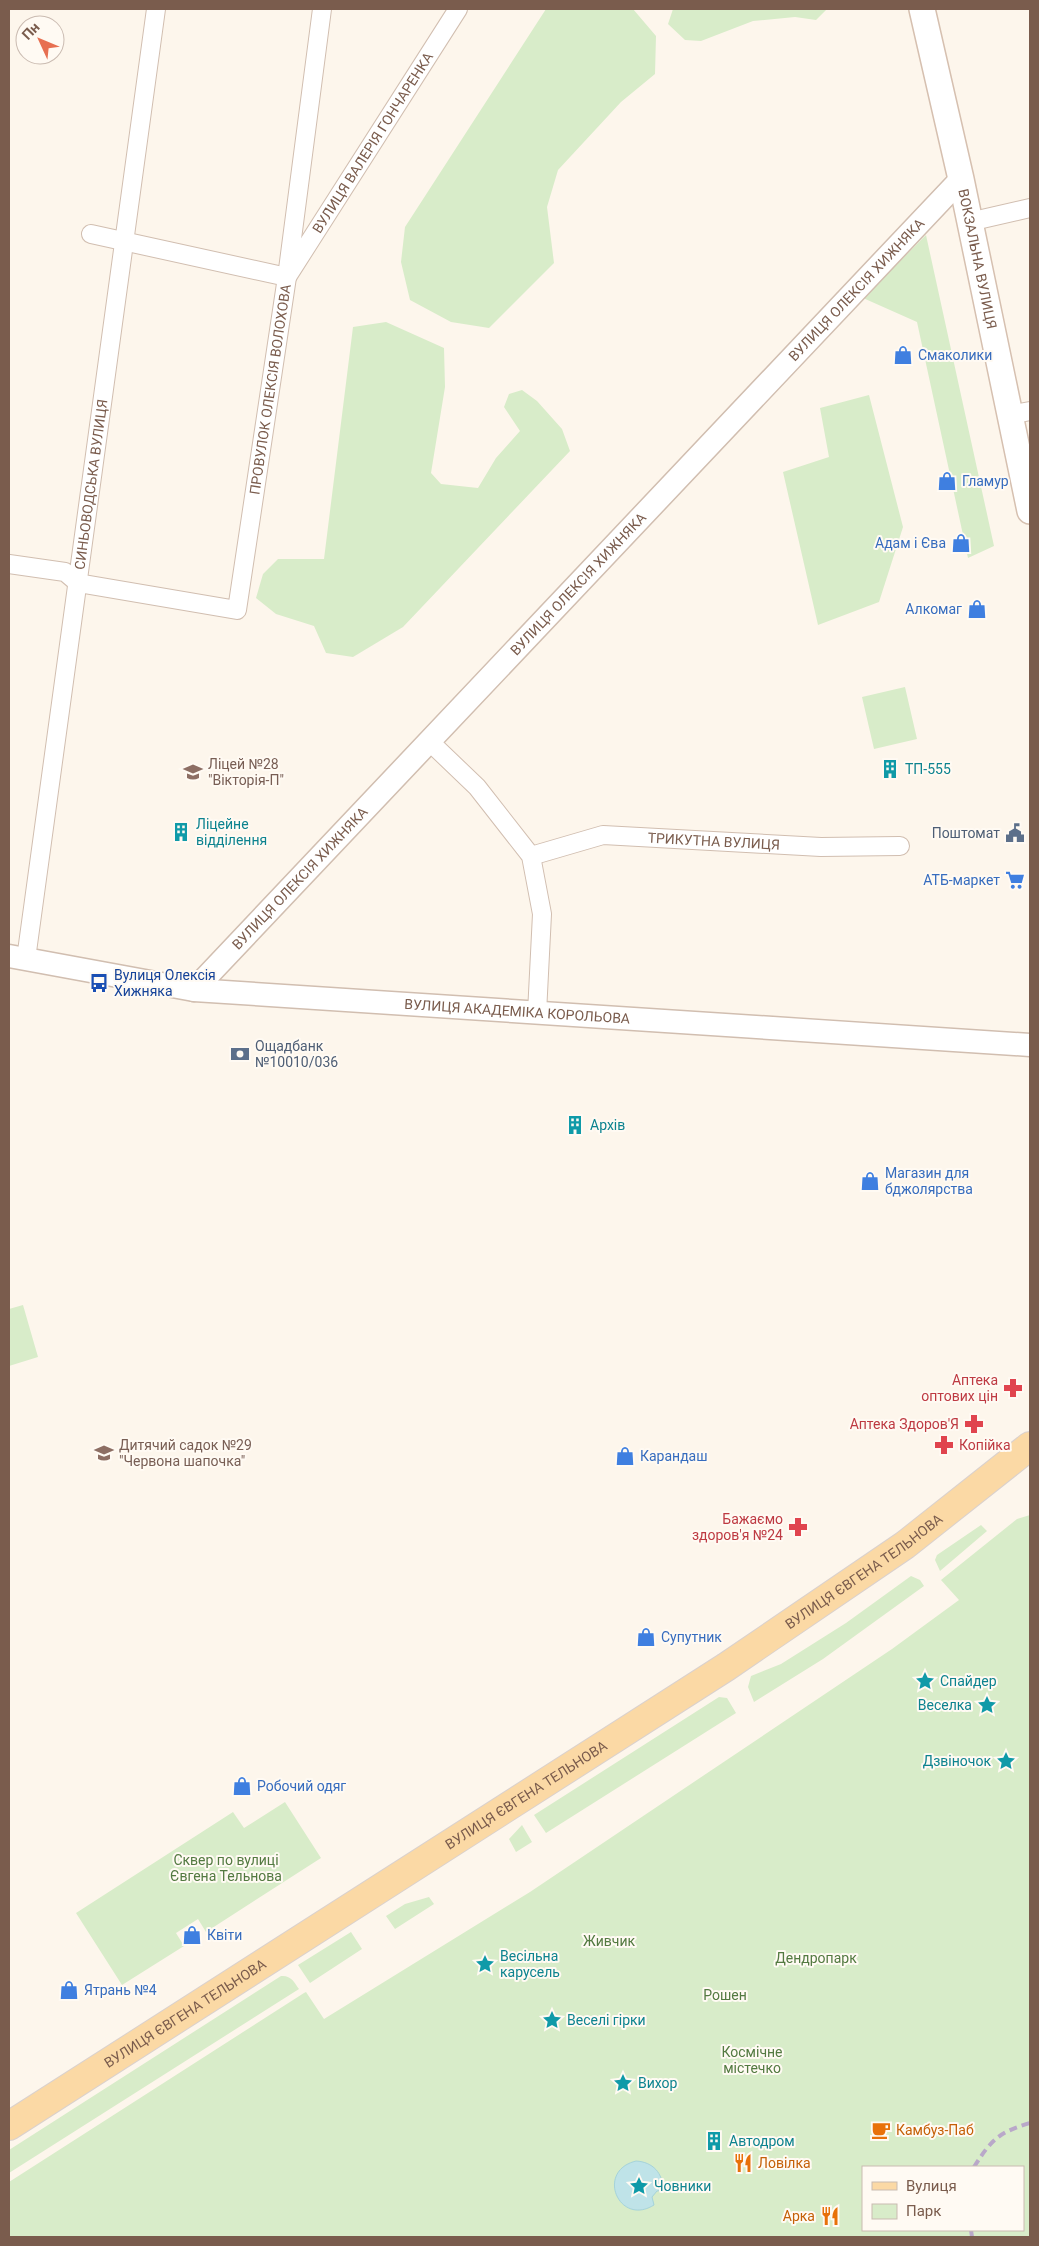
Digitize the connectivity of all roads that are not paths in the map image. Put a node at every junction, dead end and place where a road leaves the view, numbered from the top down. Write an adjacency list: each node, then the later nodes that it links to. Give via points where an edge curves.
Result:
1 (156, 9): 9 (street, СИНЬОВОДСЬКА ВУЛИЦЯ)
2 (322, 9): 10 (street, ПРОВУЛОК ОЛЕКСІЯ ВОЛОХОВА)
3 (458, 9): 10 (street, ВУЛИЦЯ ВАЛЕРІЯ ГОНЧАРЕНКА)
4 (922, 9): 5 (main road, ВОКЗАЛЬНА ВУЛИЦЯ)
5 (961, 179): 7 (main road, ВОКЗАЛЬНА ВУЛИЦЯ); 15 (street, ВУЛИЦЯ ОЛЕКСІЯ ХИЖНЯКА)
6 (1030, 208): 7 (street)
7 (969, 222): 11 (main road, ВОКЗАЛЬНА ВУЛИЦЯ)
8 (91, 234): 9 (street)
9 (124, 242): 10 (street); 14 (street, СИНЬОВОДСЬКА ВУЛИЦЯ)
10 (287, 277): 14 (street, ПРОВУЛОК ОЛЕКСІЯ ВОЛОХОВА, via 237,610)
11 (1020, 413): 12 (main road, ВОКЗАЛЬНА ВУЛИЦЯ)
12 (1030, 511)
13 (9, 564): 14 (street, via 65,572)
14 (78, 583): 18 (street, СИНЬОВОДСЬКА ВУЛИЦЯ)
15 (429, 741): 17 (street, via 478,787); 19 (street, ВУЛИЦЯ ОЛЕКСІЯ ХИЖНЯКА)
16 (900, 846): 17 (street, ТРИКУТНА ВУЛИЦЯ, via 821,847 603,835)
17 (532, 856): 20 (street, via 542,914)
18 (17, 958): 19 (street, ВУЛИЦЯ АКАДЕМІКА КОРОЛЬОВА)
19 (194, 990): 20 (street, ВУЛИЦЯ АКАДЕМІКА КОРОЛЬОВА)
20 (537, 1013): 21 (street, ВУЛИЦЯ АКАДЕМІКА КОРОЛЬОВА)
21 (1030, 1045)
22 (1030, 1446): 23 (main road, ВУЛИЦЯ ЄВГЕНА ТЕЛЬНОВА, via 905,1545 726,1667)
23 (9, 2126)

